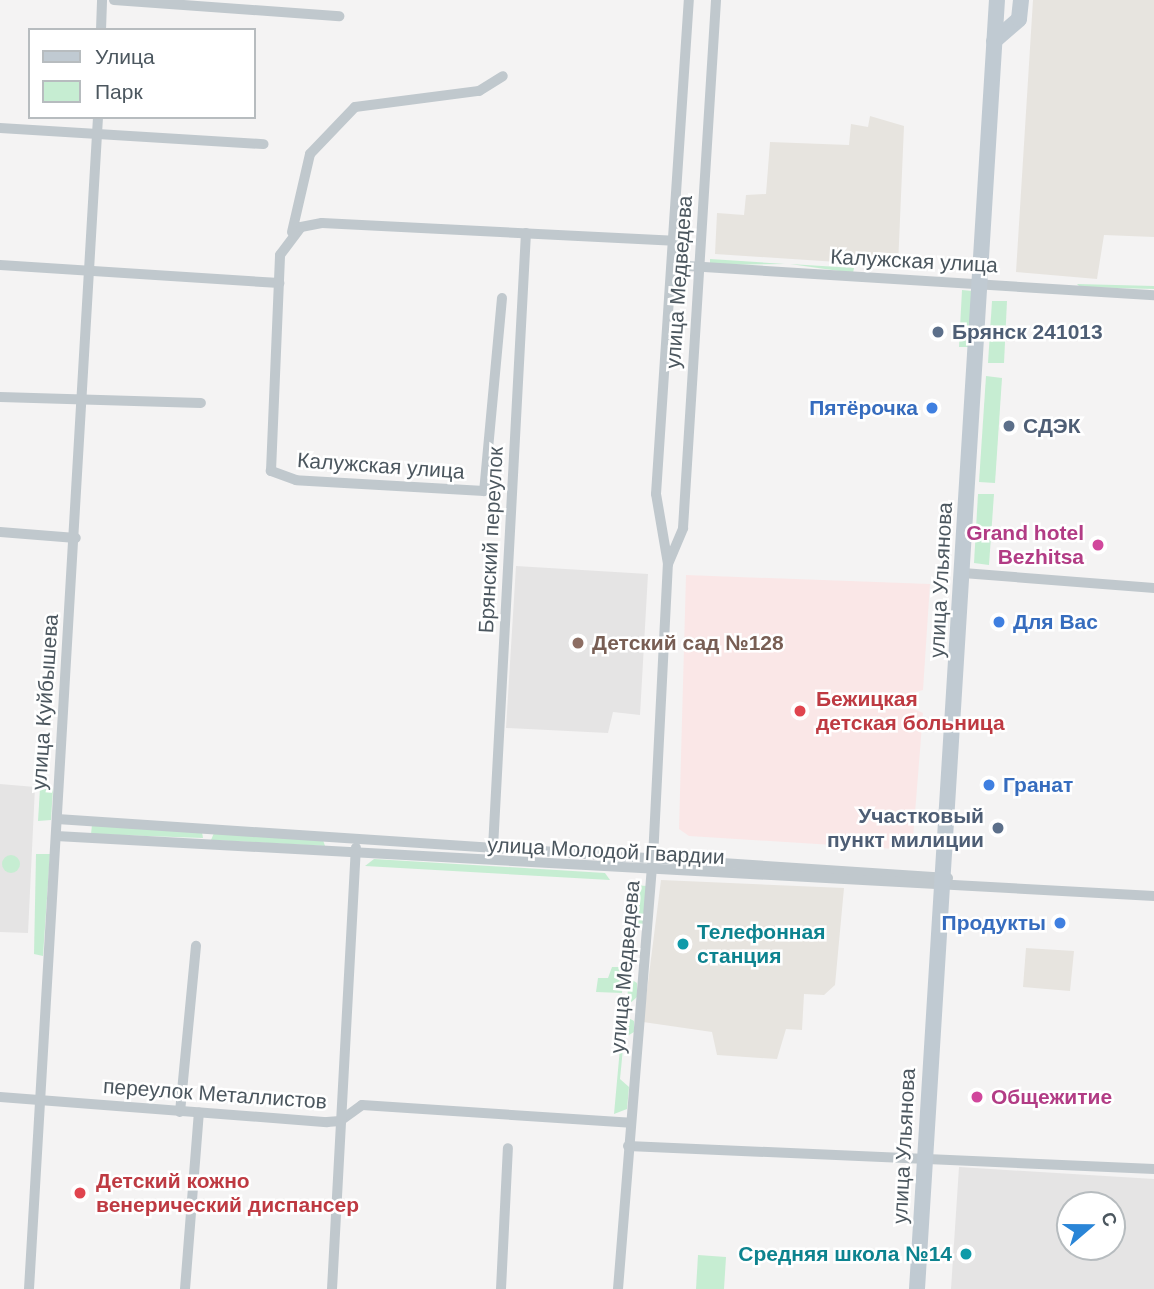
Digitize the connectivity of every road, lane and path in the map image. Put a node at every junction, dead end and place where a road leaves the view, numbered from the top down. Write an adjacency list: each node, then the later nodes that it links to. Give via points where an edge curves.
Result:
1 (102, 0): 8 (street)
2 (114, 0): 7 (street)
3 (689, 0): 17 (street, улица Медведева)
4 (716, 0): 20 (street, улица Медведева)
5 (997, 0): 9 (main road, улица Ульянова)
6 (1021, 0): 9 (main road, via 1019,19)
7 (339, 16)
8 (101, 28)
9 (995, 40): 23 (main road, улица Ульянова)
10 (503, 76): 15 (street, Калужская улица, via 479,91 355,107 310,154)
11 (98, 119): 13 (street, улица Куйбышева)
12 (0, 128): 13 (street)
13 (98, 130): 14 (street); 21 (street, улица Куйбышева)
14 (264, 144)
15 (292, 232): 16 (street, via 322,223); 22 (street, Калужская улица, via 280,255)
16 (526, 233): 17 (street); 37 (street, Брянский переулок)
17 (674, 241): 19 (street, улица Медведева)
18 (0, 265): 21 (street)
19 (672, 265): 20 (street, Калужская улица); 31 (street, улица Медведева, via 656,494)
20 (699, 267): 23 (street, Калужская улица); 31 (street, улица Медведева, via 683,528)
21 (91, 270): 22 (street); 28 (street, улица Куйбышева)
22 (279, 283): 25 (street, Калужская улица, via 271,471 296,480 470,492 484,491 490,478)
23 (981, 284): 24 (street, Калужская улица); 32 (main road, улица Ульянова)
24 (1154, 295)
25 (502, 298)
26 (0, 397): 28 (street)
27 (201, 403): 28 (street, via 116,397)
28 (85, 404): 30 (street, улица Куйбышева)
29 (0, 532): 30 (street)
30 (76, 538): 34 (street, улица Куйбышева)
31 (668, 564): 39 (street, улица Медведева)
32 (963, 573): 33 (street); 41 (main road, улица Ульянова)
33 (1154, 588)
34 (57, 819): 35 (street, улица Куйбышева); 36 (street, улица Молодой Гвардии)
35 (56, 836): 38 (street, улица Молодой Гвардии); 45 (street, улица Куйбышева)
36 (357, 838): 37 (street, улица Молодой Гвардии); 38 (street)
37 (493, 848): 39 (street, улица Молодой Гвардии)
38 (355, 855): 40 (street, улица Молодой Гвардии); 48 (street)
39 (653, 858): 40 (street, улица Медведева); 41 (street, улица Молодой Гвардии)
40 (652, 874): 41 (street, улица Молодой Гвардии); 49 (street, улица Медведева)
41 (943, 883): 42 (street, улица Молодой Гвардии); 52 (main road, улица Ульянова)
42 (1154, 897)
43 (196, 946): 46 (street, via 191,1048)
44 (0, 1097): 45 (street, переулок Металлистов)
45 (41, 1100): 46 (street, переулок Металлистов); 54 (street, улица Куйбышева)
46 (180, 1112): 47 (street, переулок Металлистов)
47 (199, 1113): 48 (street, переулок Металлистов); 55 (street)
48 (340, 1121): 49 (street, переулок Металлистов, via 362,1105); 56 (street)
49 (631, 1123): 50 (street, улица Медведева)
50 (628, 1146): 52 (street); 58 (street, улица Медведева)
51 (508, 1148): 57 (street)
52 (924, 1158): 53 (street); 59 (main road, улица Ульянова)
53 (1154, 1169)
54 (29, 1289)
55 (185, 1289)
56 (332, 1289)
57 (501, 1289)
58 (618, 1289)
59 (917, 1289)

